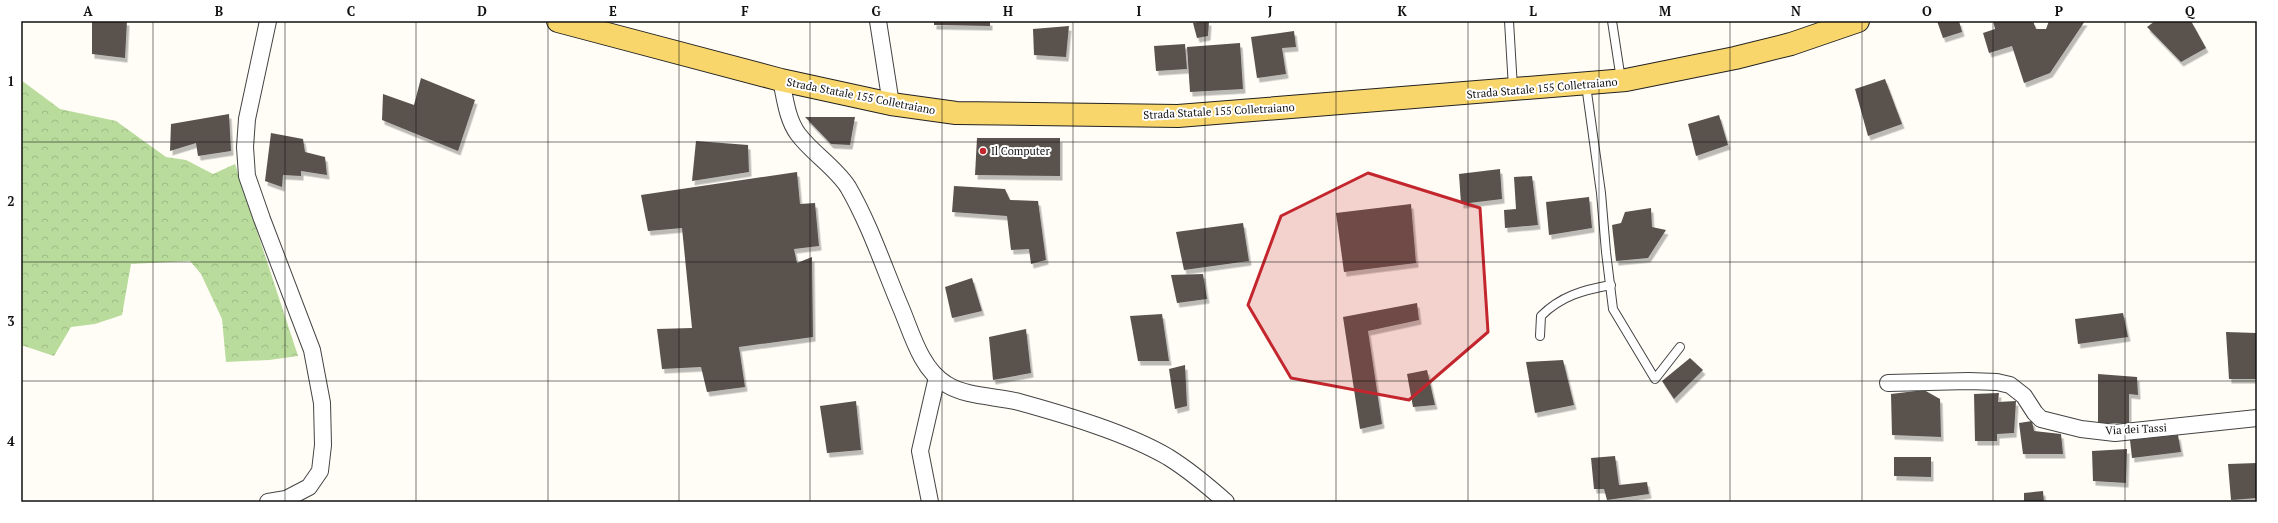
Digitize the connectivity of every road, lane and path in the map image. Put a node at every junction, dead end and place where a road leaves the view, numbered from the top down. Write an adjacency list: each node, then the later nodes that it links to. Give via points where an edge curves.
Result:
1 (268, 21): 18 (street, via 247,119 247,176 312,350 322,403 323,445 320,471 309,487 286,499)
2 (558, 21): 7 (main road, Strada Statale 155 Colletraiano)
3 (878, 21): 11 (street)
4 (1509, 21): 10 (lane)
5 (1612, 21): 8 (lane)
6 (1858, 21): 8 (main road, Strada Statale 155 Colletraiano, via 1791,44)
7 (781, 80): 11 (main road, Strada Statale 155 Colletraiano); 15 (street, via 789,115 798,133 846,185 858,206 912,334 928,368)
8 (1621, 81): 9 (main road, Strada Statale 155 Colletraiano)
9 (1586, 84): 10 (main road, Strada Statale 155 Colletraiano); 12 (lane)
10 (1514, 90): 11 (main road, Strada Statale 155 Colletraiano, via 1178,116 956,113)
11 (891, 104)
12 (1611, 285): 13 (lane, via 1581,290 1559,301 1541,316); 14 (lane, via 1613,309 1655,379)
13 (1540, 336)
14 (1680, 347)
15 (936, 377): 19 (street, via 920,451); 20 (street, via 958,390 1012,400 1060,413 1143,445 1200,479)
16 (1888, 382): 17 (street, Via dei Tassi, via 1997,382 2018,389 2041,419 2081,429 2115,433)
17 (2257, 418)
18 (268, 502)
19 (930, 502)
20 (1226, 502)

